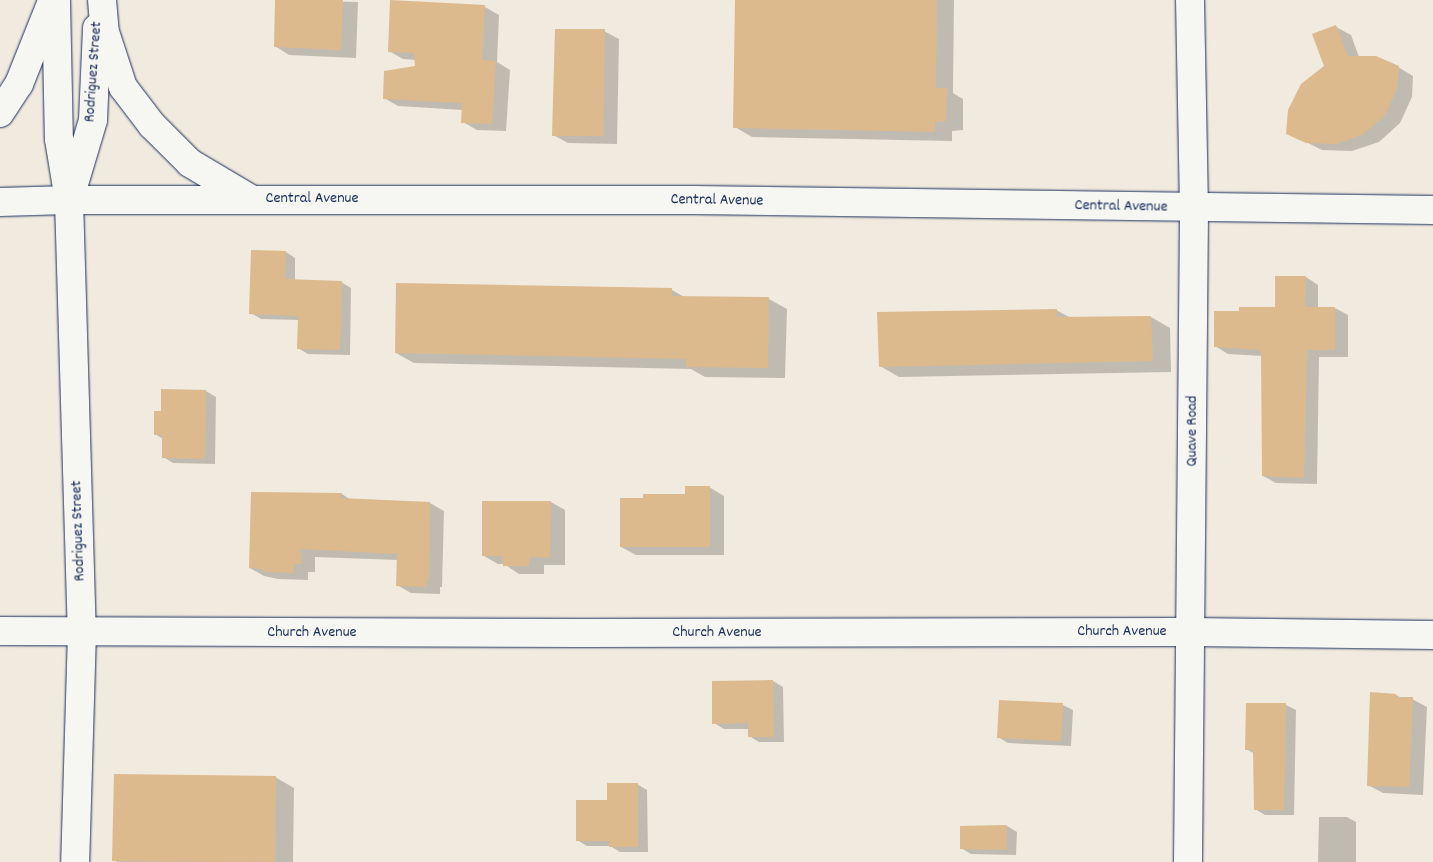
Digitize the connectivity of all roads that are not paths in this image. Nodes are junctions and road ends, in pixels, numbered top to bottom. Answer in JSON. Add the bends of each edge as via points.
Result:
{"nodes":[{"id":1,"x":54,"y":0,"type":"edge"},
{"id":2,"x":100,"y":0,"type":"edge"},
{"id":3,"x":1190,"y":0,"type":"edge"},
{"id":4,"x":0,"y":113,"type":"edge"},
{"id":5,"x":249,"y":198,"type":"junction"},
{"id":6,"x":69,"y":200,"type":"junction"},
{"id":7,"x":0,"y":202,"type":"edge"},
{"id":8,"x":1194,"y":208,"type":"junction"},
{"id":9,"x":1433,"y":210,"type":"edge"},
{"id":10,"x":0,"y":631,"type":"edge"},
{"id":11,"x":82,"y":632,"type":"junction"},
{"id":12,"x":1191,"y":632,"type":"junction"},
{"id":13,"x":1433,"y":635,"type":"edge"},
{"id":14,"x":75,"y":862,"type":"edge"},
{"id":15,"x":1188,"y":862,"type":"edge"}],
"edges":[{"from":1,"to":4,"type":"main road","via":[[19,84]]},
{"from":1,"to":6,"type":"main road","name":"Rodriguez Street","via":[[59,140]]},
{"from":2,"to":5,"type":"main road","via":[[105,32],[123,87],[152,125],[190,163]]},
{"from":2,"to":6,"type":"main road","name":"Rodriguez Street","via":[[94,120]]},
{"from":3,"to":8,"type":"main road","name":"Quave Road"},
{"from":5,"to":6,"type":"main road","name":"Central Avenue"},
{"from":5,"to":8,"type":"main road","name":"Central Avenue","via":[[684,200]]},
{"from":6,"to":7,"type":"main road","name":"Central Avenue"},
{"from":6,"to":11,"type":"main road","name":"Rodriguez Street"},
{"from":8,"to":9,"type":"main road","name":"Central Avenue"},
{"from":8,"to":12,"type":"main road","name":"Quave Road"},
{"from":10,"to":11,"type":"main road","name":"Church Avenue"},
{"from":11,"to":12,"type":"main road","name":"Church Avenue"},
{"from":11,"to":14,"type":"main road","name":"Rodriguez Street"},
{"from":12,"to":13,"type":"main road","name":"Church Avenue"},
{"from":12,"to":15,"type":"main road","name":"Quave Road"}]}
